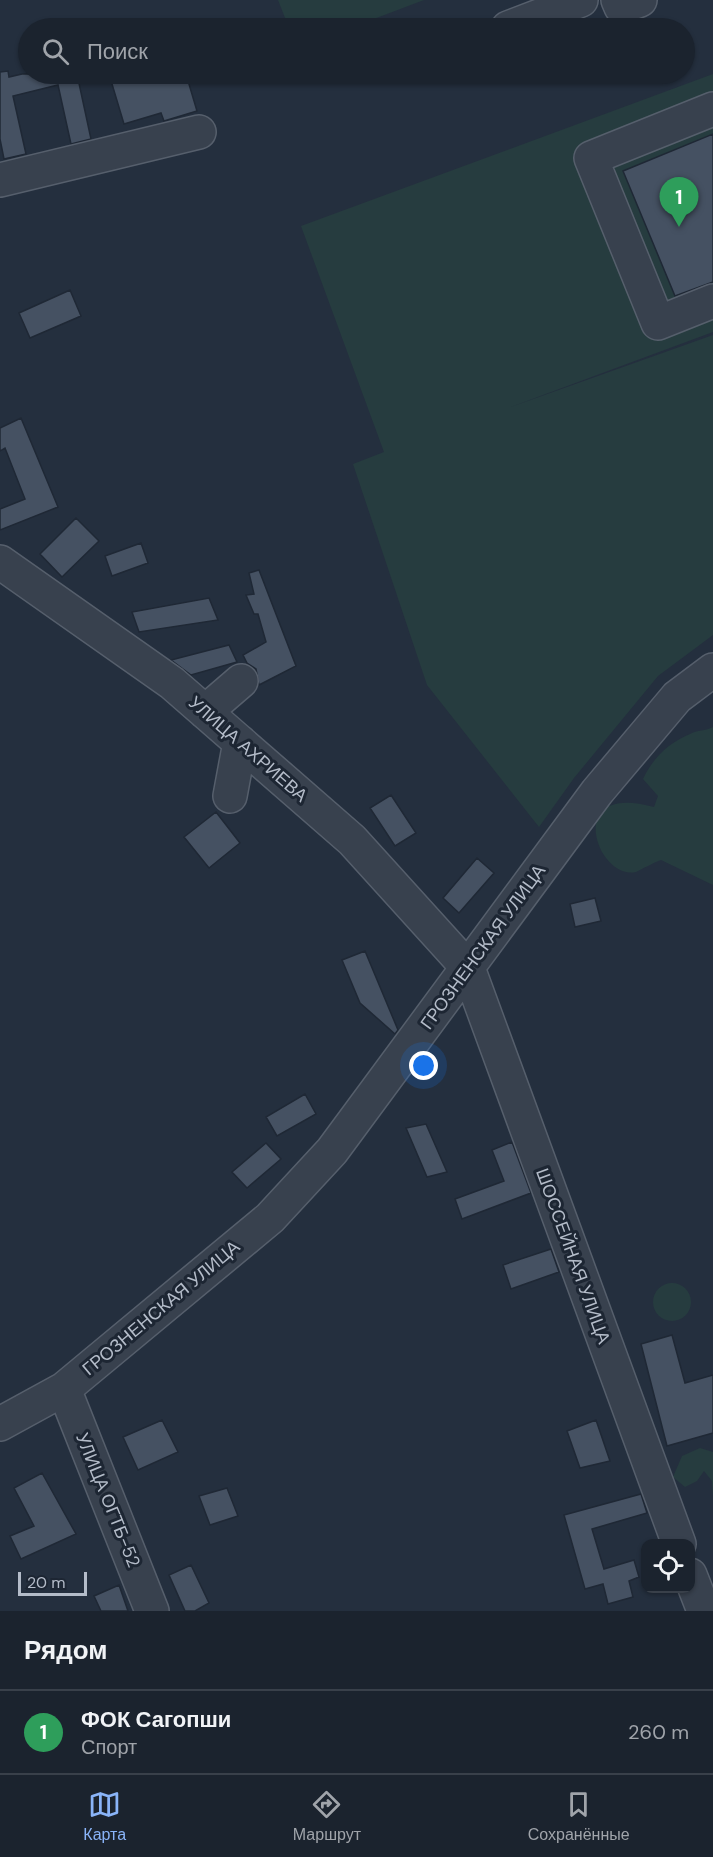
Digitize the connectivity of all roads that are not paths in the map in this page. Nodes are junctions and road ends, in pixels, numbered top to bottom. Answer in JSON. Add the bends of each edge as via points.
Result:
{"nodes":[{"id":1,"x":581,"y":0,"type":"edge"},
{"id":2,"x":618,"y":0,"type":"edge"},
{"id":3,"x":640,"y":0,"type":"edge"},
{"id":4,"x":534,"y":18,"type":"edge"},
{"id":5,"x":713,"y":109,"type":"edge"},
{"id":6,"x":199,"y":132,"type":"dead end"},
{"id":7,"x":0,"y":180,"type":"edge"},
{"id":8,"x":713,"y":301,"type":"edge"},
{"id":9,"x":5,"y":570,"type":"edge"},
{"id":10,"x":713,"y":670,"type":"edge"},
{"id":11,"x":241,"y":681,"type":"dead end"},
{"id":12,"x":205,"y":712,"type":"junction"},
{"id":13,"x":240,"y":742,"type":"junction"},
{"id":14,"x":230,"y":796,"type":"dead end"},
{"id":15,"x":468,"y":968,"type":"junction"},
{"id":16,"x":64,"y":1389,"type":"junction"},
{"id":17,"x":0,"y":1424,"type":"edge"},
{"id":18,"x":677,"y":1539,"type":"edge"},
{"id":19,"x":695,"y":1588,"type":"edge"},
{"id":20,"x":152,"y":1611,"type":"edge"},
{"id":21,"x":704,"y":1611,"type":"edge"}],
"edges":[{"from":1,"to":4,"type":"street"},
{"from":2,"to":3,"type":"street","via":[[621,8]]},
{"from":5,"to":8,"type":"street","via":[[591,158],[658,323]]},
{"from":6,"to":7,"type":"street"},
{"from":9,"to":12,"type":"street","name":"УЛИЦА АХРИЕВА","via":[[172,683]]},
{"from":10,"to":15,"type":"street","name":"ГРОЗНЕНСКАЯ УЛИЦА","via":[[677,697],[597,792]]},
{"from":11,"to":12,"type":"street"},
{"from":12,"to":13,"type":"street","name":"УЛИЦА АХРИЕВА"},
{"from":13,"to":14,"type":"street"},
{"from":13,"to":15,"type":"street","name":"УЛИЦА АХРИЕВА","via":[[351,840]]},
{"from":15,"to":16,"type":"street","name":"ГРОЗНЕНСКАЯ УЛИЦА","via":[[332,1151],[270,1218]]},
{"from":15,"to":18,"type":"street","name":"ШОССЕЙНАЯ УЛИЦА"},
{"from":16,"to":17,"type":"street","name":"ГРОЗНЕНСКАЯ УЛИЦА"},
{"from":16,"to":20,"type":"street","name":"УЛИЦА ОГТБ-52"},
{"from":19,"to":21,"type":"street"}]}
